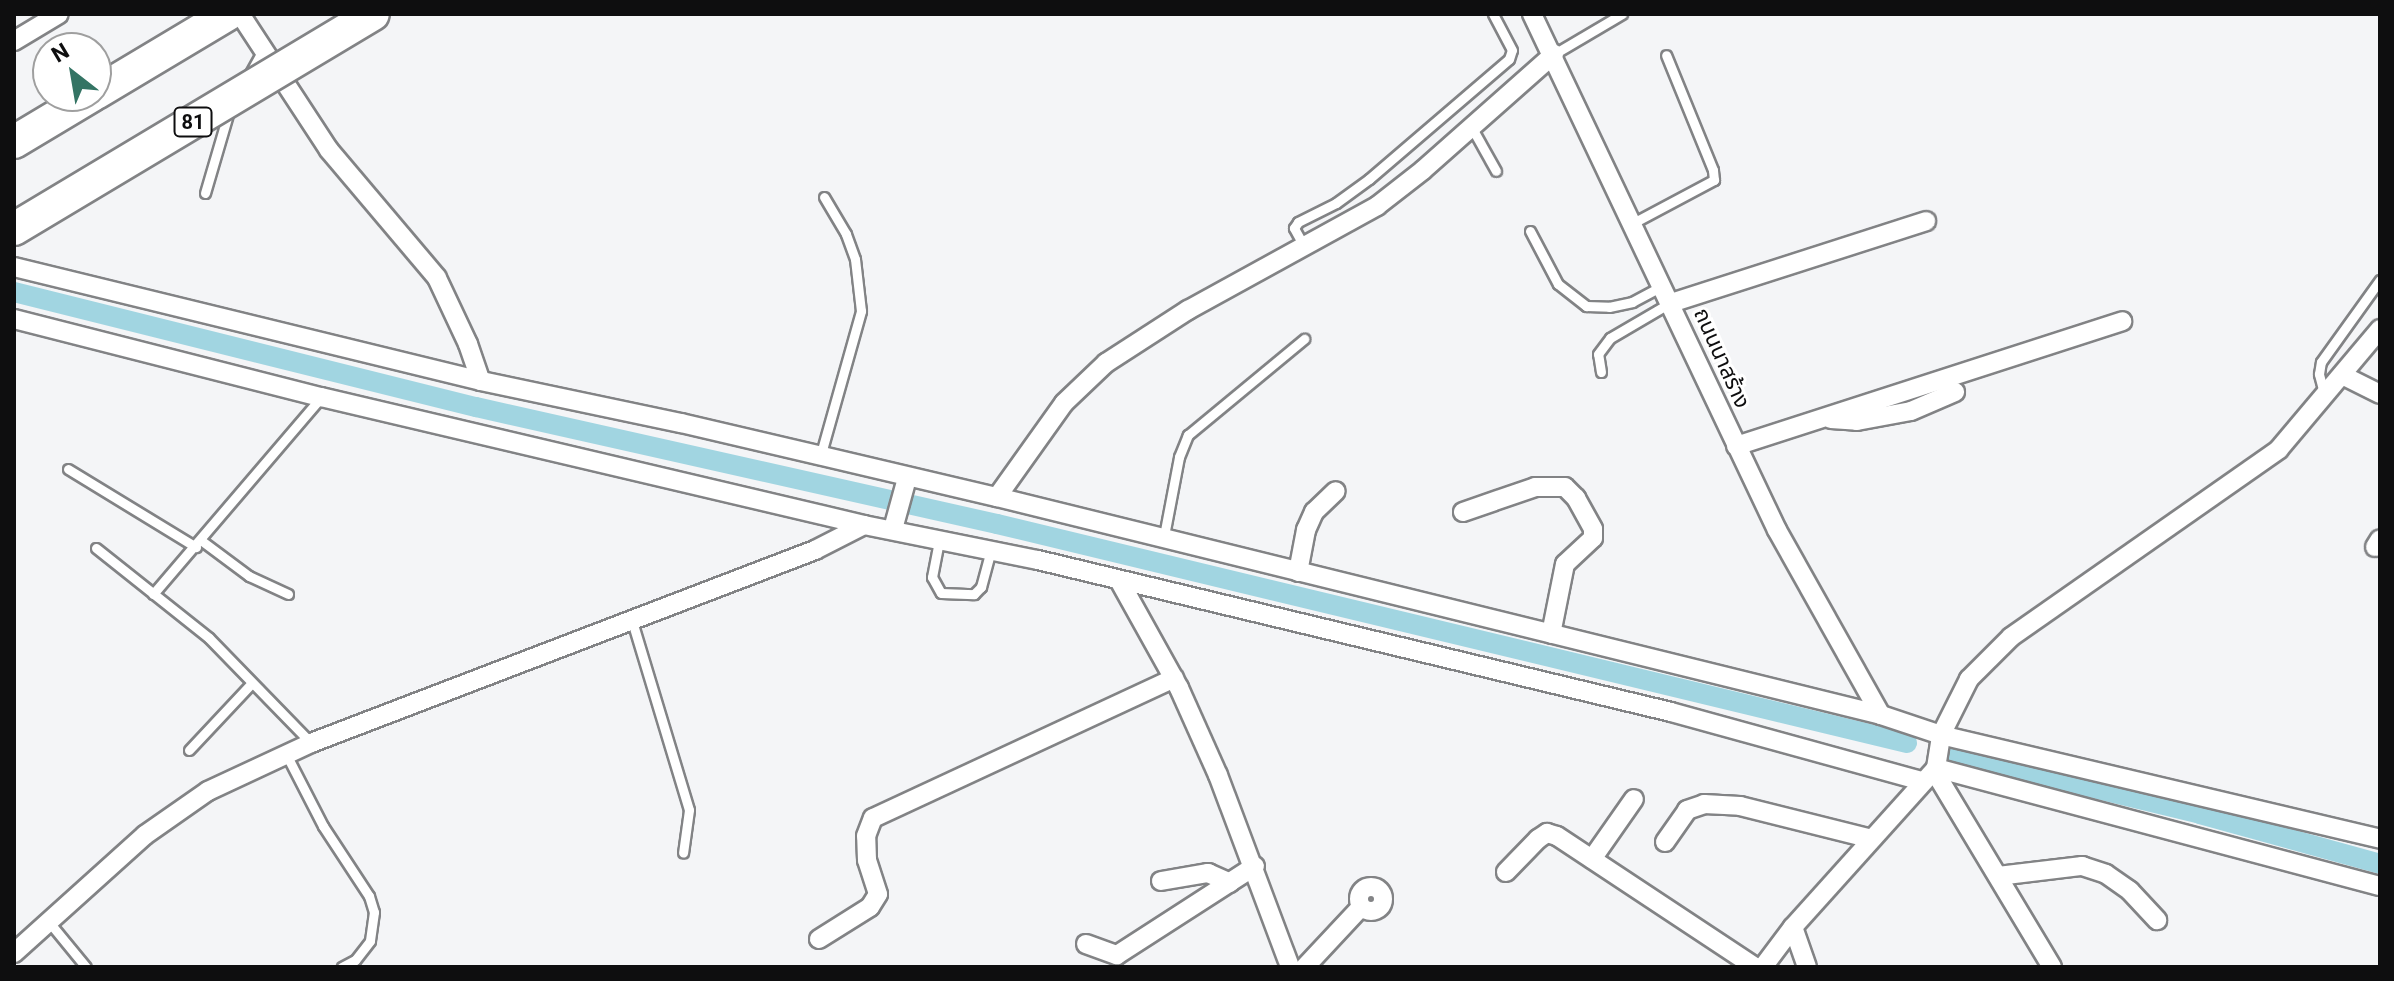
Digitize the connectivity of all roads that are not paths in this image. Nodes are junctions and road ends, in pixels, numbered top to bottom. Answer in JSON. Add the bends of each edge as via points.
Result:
{"nodes":[{"id":1,"x":59,"y":14,"type":"edge"},
{"id":2,"x":228,"y":14,"type":"edge"},
{"id":3,"x":240,"y":14,"type":"edge"},
{"id":4,"x":373,"y":14,"type":"edge"},
{"id":5,"x":1493,"y":14,"type":"edge"},
{"id":6,"x":1532,"y":14,"type":"edge"},
{"id":7,"x":1622,"y":14,"type":"edge"},
{"id":8,"x":14,"y":41,"type":"edge"},
{"id":9,"x":264,"y":48,"type":"junction"},
{"id":10,"x":1554,"y":54,"type":"junction"},
{"id":11,"x":1666,"y":55,"type":"dead end"},
{"id":12,"x":112,"y":84,"type":"edge"},
{"id":13,"x":65,"y":112,"type":"edge"},
{"id":14,"x":1472,"y":128,"type":"junction"},
{"id":15,"x":14,"y":142,"type":"edge"},
{"id":16,"x":1496,"y":171,"type":"dead end"},
{"id":17,"x":205,"y":193,"type":"dead end"},
{"id":18,"x":824,"y":197,"type":"dead end"},
{"id":19,"x":1926,"y":221,"type":"dead end"},
{"id":20,"x":1633,"y":223,"type":"junction"},
{"id":21,"x":14,"y":229,"type":"edge"},
{"id":22,"x":1530,"y":231,"type":"dead end"},
{"id":23,"x":1305,"y":248,"type":"junction"},
{"id":24,"x":14,"y":267,"type":"edge"},
{"id":25,"x":2380,"y":280,"type":"edge"},
{"id":26,"x":1667,"y":294,"type":"junction"},
{"id":27,"x":14,"y":319,"type":"edge"},
{"id":28,"x":2122,"y":321,"type":"dead end"},
{"id":29,"x":2380,"y":329,"type":"edge"},
{"id":30,"x":1304,"y":339,"type":"dead end"},
{"id":31,"x":1601,"y":372,"type":"dead end"},
{"id":32,"x":2342,"y":375,"type":"junction"},
{"id":33,"x":481,"y":381,"type":"junction"},
{"id":34,"x":1955,"y":392,"type":"dead end"},
{"id":35,"x":2380,"y":394,"type":"edge"},
{"id":36,"x":2325,"y":396,"type":"junction"},
{"id":37,"x":321,"y":397,"type":"junction"},
{"id":38,"x":1824,"y":418,"type":"junction"},
{"id":39,"x":1736,"y":446,"type":"junction"},
{"id":40,"x":820,"y":457,"type":"junction"},
{"id":41,"x":68,"y":469,"type":"dead end"},
{"id":42,"x":906,"y":484,"type":"junction"},
{"id":43,"x":1336,"y":491,"type":"dead end"},
{"id":44,"x":997,"y":497,"type":"junction"},
{"id":45,"x":1463,"y":512,"type":"dead end"},
{"id":46,"x":895,"y":523,"type":"junction"},
{"id":47,"x":864,"y":525,"type":"junction"},
{"id":48,"x":940,"y":539,"type":"junction"},
{"id":49,"x":1163,"y":541,"type":"junction"},
{"id":50,"x":199,"y":544,"type":"junction"},
{"id":51,"x":96,"y":548,"type":"dead end"},
{"id":52,"x":991,"y":550,"type":"junction"},
{"id":53,"x":1298,"y":572,"type":"junction"},
{"id":54,"x":1119,"y":580,"type":"junction"},
{"id":55,"x":153,"y":594,"type":"junction"},
{"id":56,"x":288,"y":594,"type":"dead end"},
{"id":57,"x":632,"y":621,"type":"junction"},
{"id":58,"x":1551,"y":634,"type":"junction"},
{"id":59,"x":1174,"y":678,"type":"junction"},
{"id":60,"x":252,"y":683,"type":"junction"},
{"id":61,"x":1881,"y":715,"type":"junction"},
{"id":62,"x":1941,"y":735,"type":"junction"},
{"id":63,"x":311,"y":743,"type":"junction"},
{"id":64,"x":189,"y":750,"type":"dead end"},
{"id":65,"x":286,"y":754,"type":"junction"},
{"id":66,"x":1936,"y":768,"type":"junction"},
{"id":67,"x":1921,"y":781,"type":"junction"},
{"id":68,"x":1634,"y":799,"type":"dead end"},
{"id":69,"x":1872,"y":839,"type":"junction"},
{"id":70,"x":2380,"y":839,"type":"edge"},
{"id":71,"x":1665,"y":842,"type":"dead end"},
{"id":72,"x":683,"y":853,"type":"dead end"},
{"id":73,"x":1592,"y":859,"type":"junction"},
{"id":74,"x":1255,"y":866,"type":"junction"},
{"id":75,"x":1506,"y":872,"type":"dead end"},
{"id":76,"x":1998,"y":876,"type":"junction"},
{"id":77,"x":1161,"y":881,"type":"dead end"},
{"id":78,"x":1230,"y":883,"type":"junction"},
{"id":79,"x":2380,"y":886,"type":"edge"},
{"id":80,"x":1361,"y":907,"type":"dead end"},
{"id":81,"x":2157,"y":920,"type":"dead end"},
{"id":82,"x":49,"y":922,"type":"junction"},
{"id":83,"x":1793,"y":927,"type":"junction"},
{"id":84,"x":819,"y":939,"type":"dead end"},
{"id":85,"x":1086,"y":944,"type":"dead end"},
{"id":86,"x":14,"y":953,"type":"edge"},
{"id":87,"x":86,"y":967,"type":"edge"},
{"id":88,"x":342,"y":967,"type":"edge"},
{"id":89,"x":1290,"y":967,"type":"edge"},
{"id":90,"x":1305,"y":967,"type":"edge"},
{"id":91,"x":1755,"y":967,"type":"edge"},
{"id":92,"x":1763,"y":967,"type":"edge"},
{"id":93,"x":1807,"y":967,"type":"edge"},
{"id":94,"x":2052,"y":967,"type":"edge"}],
"edges":[{"from":1,"to":8,"type":"street"},
{"from":2,"to":12,"type":"highway"},
{"from":3,"to":9,"type":"street"},
{"from":4,"to":21,"type":"highway","number":"81","bridge":true},
{"from":5,"to":23,"type":"lane","via":[[1512,50],[1509,59],[1369,179],[1298,222],[1294,228]]},
{"from":6,"to":10,"type":"street","name":"ถนนนาสร้าง"},
{"from":7,"to":10,"type":"lane"},
{"from":9,"to":17,"type":"lane","via":[[225,119]]},
{"from":9,"to":33,"type":"street","via":[[329,150],[437,278]]},
{"from":10,"to":14,"type":"street"},
{"from":10,"to":20,"type":"street","name":"ถนนนาสร้าง"},
{"from":11,"to":20,"type":"lane","via":[[1714,180]]},
{"from":13,"to":15,"type":"highway"},
{"from":14,"to":16,"type":"lane"},
{"from":14,"to":23,"type":"street","via":[[1377,206]]},
{"from":18,"to":40,"type":"lane","via":[[855,259],[861,311]]},
{"from":19,"to":26,"type":"street"},
{"from":20,"to":26,"type":"street","name":"ถนนนาสร้าง"},
{"from":22,"to":26,"type":"lane","via":[[1558,284],[1586,306],[1609,307]]},
{"from":23,"to":44,"type":"street","via":[[1188,310],[1106,363],[1064,403]]},
{"from":24,"to":33,"type":"street"},
{"from":25,"to":36,"type":"lane","via":[[2321,362]]},
{"from":26,"to":31,"type":"lane","via":[[1610,338],[1598,354]]},
{"from":26,"to":39,"type":"street","name":"ถนนนาสร้าง"},
{"from":27,"to":37,"type":"street"},
{"from":28,"to":38,"type":"street"},
{"from":29,"to":32,"type":"street"},
{"from":30,"to":49,"type":"lane","via":[[1188,435]]},
{"from":32,"to":35,"type":"street"},
{"from":32,"to":36,"type":"street"},
{"from":33,"to":40,"type":"street"},
{"from":34,"to":38,"type":"street","via":[[1911,411],[1857,421]]},
{"from":36,"to":62,"type":"street","via":[[2279,449],[1987,657],[1969,679]]},
{"from":37,"to":47,"type":"street"},
{"from":37,"to":50,"type":"lane"},
{"from":38,"to":39,"type":"street"},
{"from":39,"to":61,"type":"street","name":"ถนนนาสร้าง"},
{"from":40,"to":42,"type":"street"},
{"from":41,"to":50,"type":"lane"},
{"from":42,"to":44,"type":"street"},
{"from":42,"to":46,"type":"street"},
{"from":43,"to":53,"type":"street","via":[[1314,512]]},
{"from":44,"to":49,"type":"street"},
{"from":45,"to":58,"type":"street","via":[[1535,487],[1565,487],[1576,498],[1593,538],[1565,564]]},
{"from":46,"to":47,"type":"street"},
{"from":46,"to":48,"type":"street"},
{"from":47,"to":57,"type":"street","via":[[815,550]]},
{"from":48,"to":52,"type":"street"},
{"from":48,"to":52,"type":"lane","via":[[932,577],[941,593],[974,594],[981,587]]},
{"from":49,"to":53,"type":"street"},
{"from":50,"to":55,"type":"lane"},
{"from":50,"to":56,"type":"lane"},
{"from":51,"to":55,"type":"lane"},
{"from":52,"to":54,"type":"street"},
{"from":53,"to":58,"type":"street"},
{"from":54,"to":59,"type":"street"},
{"from":54,"to":67,"type":"street","via":[[1671,712]]},
{"from":55,"to":60,"type":"lane","via":[[209,638]]},
{"from":57,"to":63,"type":"street"},
{"from":57,"to":72,"type":"lane","via":[[687,801],[689,828]]},
{"from":58,"to":61,"type":"street"},
{"from":59,"to":74,"type":"street"},
{"from":59,"to":84,"type":"street","via":[[873,818],[866,836],[867,860],[878,894],[870,907]]},
{"from":60,"to":63,"type":"lane"},
{"from":60,"to":64,"type":"lane"},
{"from":61,"to":62,"type":"street"},
{"from":62,"to":66,"type":"street"},
{"from":62,"to":70,"type":"street"},
{"from":63,"to":65,"type":"street"},
{"from":65,"to":82,"type":"street","via":[[176,812]]},
{"from":65,"to":88,"type":"lane","via":[[372,904],[370,941]]},
{"from":66,"to":67,"type":"street"},
{"from":66,"to":76,"type":"street","via":[[1941,785]]},
{"from":66,"to":79,"type":"street"},
{"from":67,"to":69,"type":"street"},
{"from":68,"to":73,"type":"street"},
{"from":69,"to":71,"type":"street","via":[[1740,806],[1704,804],[1687,810]]},
{"from":69,"to":83,"type":"street"},
{"from":73,"to":75,"type":"street","via":[[1547,833]]},
{"from":73,"to":91,"type":"street"},
{"from":74,"to":78,"type":"street"},
{"from":74,"to":89,"type":"street"},
{"from":76,"to":81,"type":"street","via":[[2082,866],[2130,891]]},
{"from":76,"to":94,"type":"street"},
{"from":77,"to":78,"type":"street","via":[[1208,873]]},
{"from":78,"to":85,"type":"street","via":[[1117,955]]},
{"from":80,"to":90,"type":"street"},
{"from":82,"to":86,"type":"street"},
{"from":82,"to":87,"type":"lane"},
{"from":83,"to":92,"type":"street"},
{"from":83,"to":93,"type":"street"}]}
